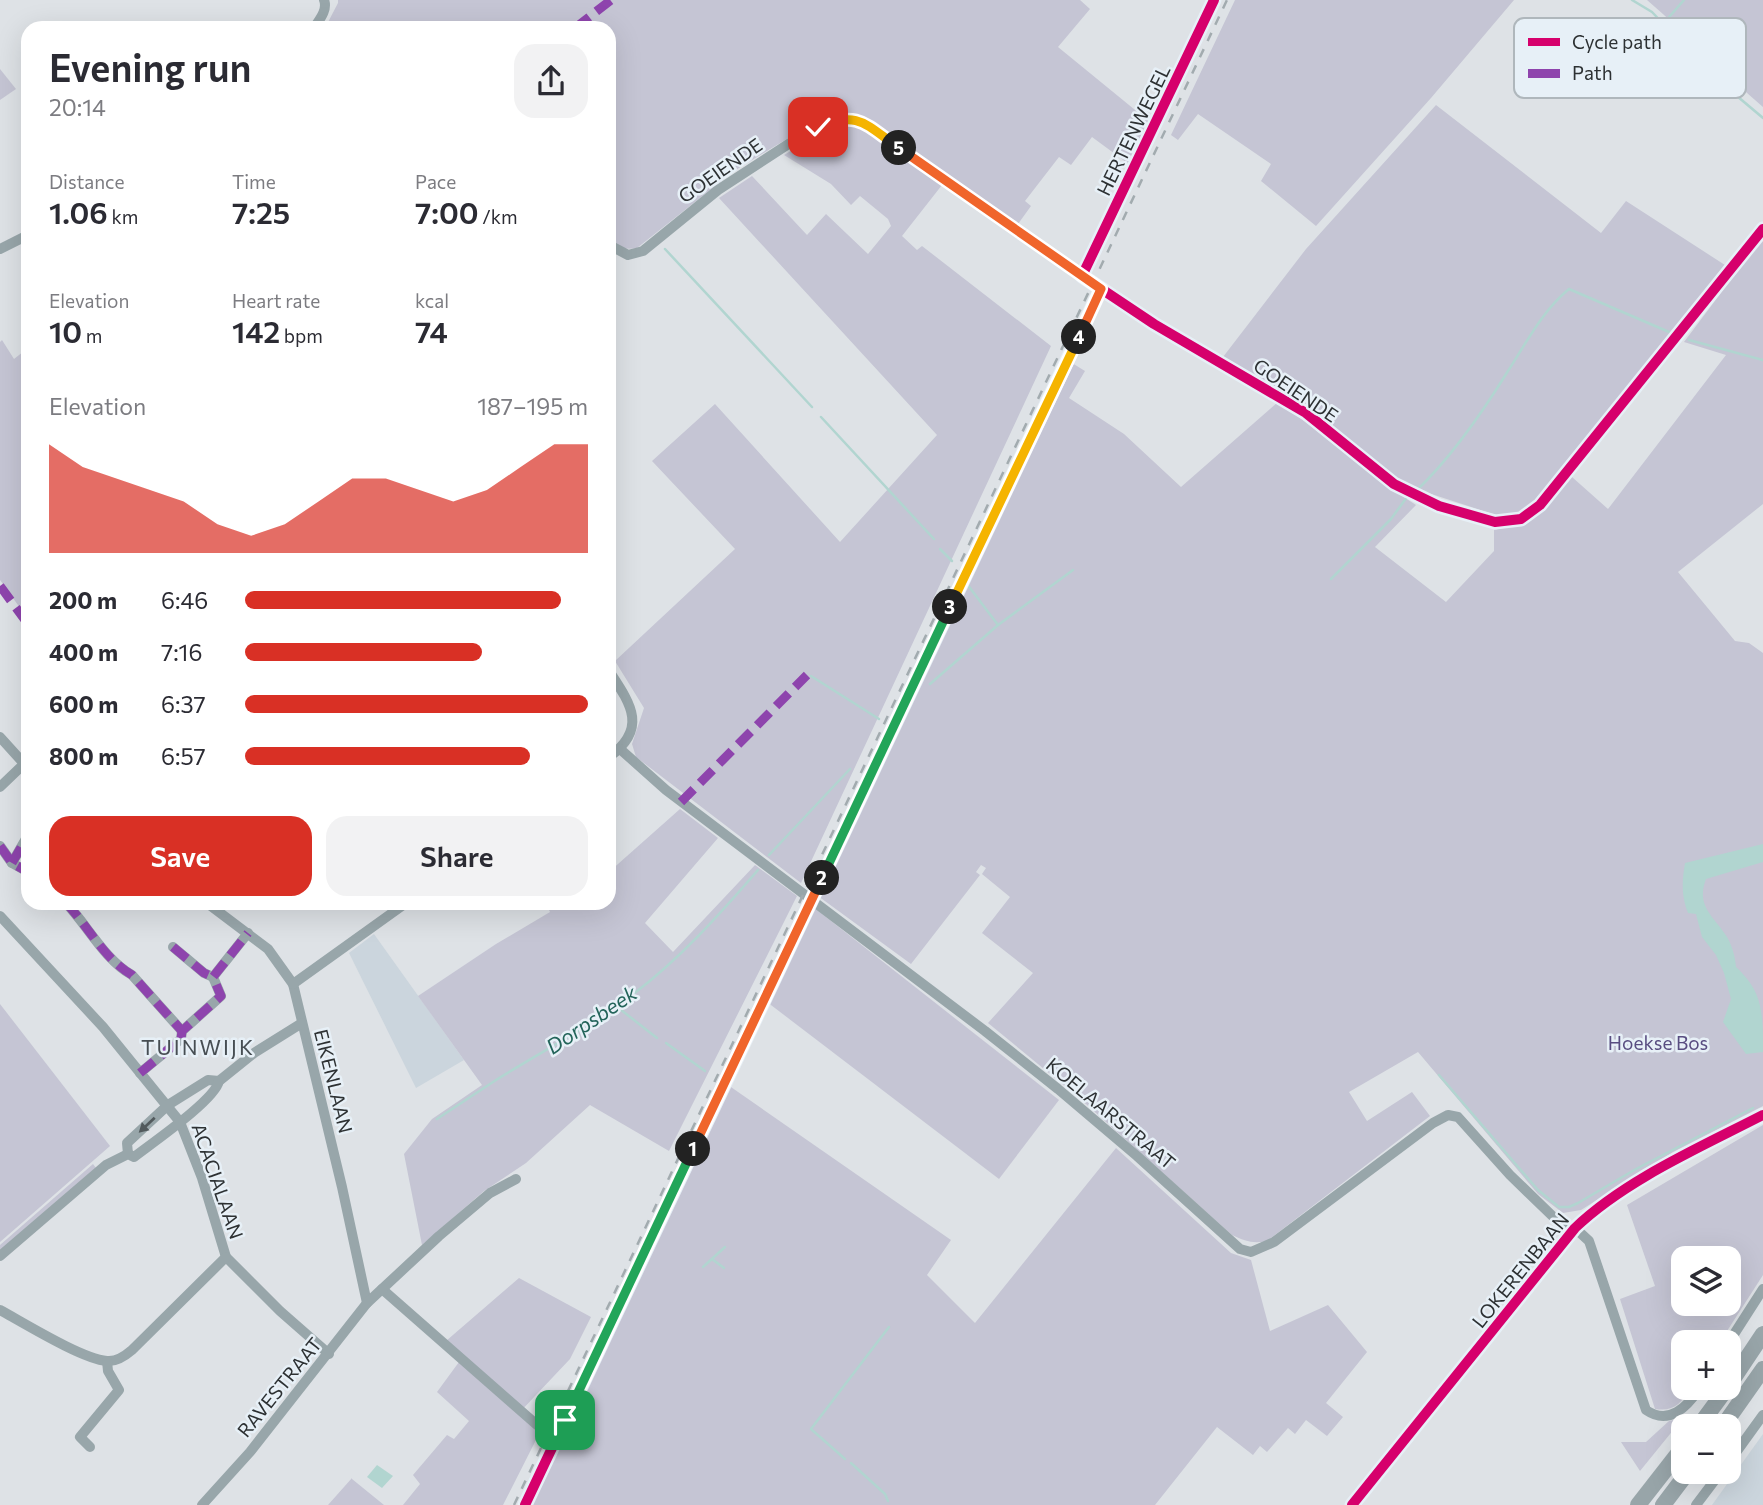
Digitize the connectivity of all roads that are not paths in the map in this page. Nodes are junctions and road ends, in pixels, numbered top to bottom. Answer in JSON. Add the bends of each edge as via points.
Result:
{"nodes":[{"id":1,"x":324,"y":0,"type":"edge"},
{"id":2,"x":319,"y":21,"type":"edge"},
{"id":3,"x":21,"y":238,"type":"edge"},
{"id":4,"x":616,"y":248,"type":"edge"},
{"id":5,"x":0,"y":249,"type":"edge"},
{"id":6,"x":1495,"y":522,"type":"dead end"},
{"id":7,"x":616,"y":682,"type":"edge"},
{"id":8,"x":0,"y":737,"type":"edge"},
{"id":9,"x":620,"y":749,"type":"junction"},
{"id":10,"x":616,"y":752,"type":"edge"},
{"id":11,"x":21,"y":760,"type":"edge"},
{"id":12,"x":21,"y":770,"type":"edge"},
{"id":13,"x":0,"y":787,"type":"edge"},
{"id":14,"x":0,"y":846,"type":"edge"},
{"id":15,"x":21,"y":847,"type":"edge"},
{"id":16,"x":12,"y":863,"type":"junction"},
{"id":17,"x":21,"y":868,"type":"edge"},
{"id":18,"x":72,"y":910,"type":"edge"},
{"id":19,"x":217,"y":910,"type":"edge"},
{"id":20,"x":396,"y":910,"type":"edge"},
{"id":21,"x":0,"y":916,"type":"edge"},
{"id":22,"x":248,"y":933,"type":"junction"},
{"id":23,"x":173,"y":947,"type":"dead end"},
{"id":24,"x":214,"y":977,"type":"junction"},
{"id":25,"x":293,"y":984,"type":"junction"},
{"id":26,"x":302,"y":1023,"type":"junction"},
{"id":27,"x":182,"y":1031,"type":"junction"},
{"id":28,"x":140,"y":1073,"type":"junction"},
{"id":29,"x":219,"y":1081,"type":"junction"},
{"id":30,"x":168,"y":1105,"type":"junction"},
{"id":31,"x":1763,"y":1115,"type":"edge"},
{"id":32,"x":180,"y":1122,"type":"junction"},
{"id":33,"x":128,"y":1154,"type":"junction"},
{"id":34,"x":516,"y":1179,"type":"dead end"},
{"id":35,"x":1573,"y":1231,"type":"junction"},
{"id":36,"x":0,"y":1256,"type":"edge"},
{"id":37,"x":226,"y":1257,"type":"junction"},
{"id":38,"x":382,"y":1289,"type":"junction"},
{"id":39,"x":1763,"y":1289,"type":"edge"},
{"id":40,"x":367,"y":1303,"type":"junction"},
{"id":41,"x":0,"y":1310,"type":"edge"},
{"id":42,"x":1737,"y":1330,"type":"edge"},
{"id":43,"x":1763,"y":1334,"type":"edge"},
{"id":44,"x":328,"y":1354,"type":"junction"},
{"id":45,"x":107,"y":1361,"type":"junction"},
{"id":46,"x":1741,"y":1367,"type":"edge"},
{"id":47,"x":1763,"y":1369,"type":"edge"},
{"id":48,"x":1691,"y":1400,"type":"edge"},
{"id":49,"x":1731,"y":1414,"type":"edge"},
{"id":50,"x":1763,"y":1415,"type":"edge"},
{"id":51,"x":537,"y":1425,"type":"dead end"},
{"id":52,"x":1741,"y":1445,"type":"edge"},
{"id":53,"x":90,"y":1447,"type":"dead end"},
{"id":54,"x":1671,"y":1463,"type":"edge"},
{"id":55,"x":1679,"y":1484,"type":"edge"},
{"id":56,"x":1712,"y":1484,"type":"edge"},
{"id":57,"x":202,"y":1505,"type":"edge"},
{"id":58,"x":1352,"y":1505,"type":"edge"},
{"id":59,"x":1638,"y":1505,"type":"edge"},
{"id":60,"x":1662,"y":1505,"type":"edge"},
{"id":61,"x":1696,"y":1505,"type":"edge"}],
"edges":[{"from":1,"to":2,"type":"street"},
{"from":3,"to":5,"type":"street"},
{"from":4,"to":6,"type":"street","name":"GOEIENDE","via":[[628,255],[643,251],[718,190],[790,143],[837,119],[860,121],[1140,316],[1306,413],[1394,484],[1439,506]]},
{"from":7,"to":9,"type":"street","via":[[634,715]]},
{"from":8,"to":11,"type":"street"},
{"from":9,"to":10,"type":"street"},
{"from":9,"to":35,"type":"street","name":"KOELAARSTRAAT","via":[[666,790],[1037,1073],[1240,1249],[1251,1252],[1274,1242],[1448,1115],[1458,1117],[1510,1175]]},
{"from":12,"to":13,"type":"street"},
{"from":14,"to":16,"type":"street"},
{"from":15,"to":16,"type":"street"},
{"from":16,"to":17,"type":"street"},
{"from":18,"to":27,"type":"street"},
{"from":19,"to":22,"type":"street","name":"EIKENLAAN"},
{"from":20,"to":25,"type":"street"},
{"from":21,"to":28,"type":"street","name":"ACACIALAAN"},
{"from":22,"to":24,"type":"street"},
{"from":22,"to":25,"type":"street","name":"EIKENLAAN","via":[[268,948]]},
{"from":23,"to":24,"type":"street"},
{"from":24,"to":27,"type":"street","via":[[221,996]]},
{"from":25,"to":26,"type":"street","name":"EIKENLAAN"},
{"from":26,"to":29,"type":"street"},
{"from":26,"to":40,"type":"street","name":"EIKENLAAN"},
{"from":27,"to":28,"type":"street","via":[[181,1039]]},
{"from":28,"to":30,"type":"street","name":"ACACIALAAN"},
{"from":29,"to":30,"type":"street","via":[[208,1080]]},
{"from":29,"to":32,"type":"street","via":[[217,1090]]},
{"from":30,"to":32,"type":"street","name":"ACACIALAAN"},
{"from":30,"to":33,"type":"street","one_way":true,"via":[[127,1143]]},
{"from":31,"to":35,"type":"street","name":"LOKERENBAAN","via":[[1617,1194]]},
{"from":32,"to":33,"type":"street","via":[[134,1157]]},
{"from":32,"to":37,"type":"street","name":"ACACIALAAN"},
{"from":33,"to":36,"type":"street","via":[[106,1165]]},
{"from":34,"to":38,"type":"street","name":"RAVESTRAAT","via":[[489,1193]]},
{"from":35,"to":48,"type":"street","via":[[1588,1241],[1646,1410],[1657,1416],[1676,1413]]},
{"from":35,"to":58,"type":"street","name":"LOKERENBAAN"},
{"from":37,"to":44,"type":"street","name":"ACACIALAAN"},
{"from":37,"to":45,"type":"street","via":[[132,1350]]},
{"from":38,"to":40,"type":"street","name":"RAVESTRAAT"},
{"from":38,"to":51,"type":"street"},
{"from":39,"to":42,"type":"street"},
{"from":40,"to":44,"type":"street","name":"RAVESTRAAT"},
{"from":41,"to":45,"type":"street","via":[[84,1355]]},
{"from":43,"to":46,"type":"highway"},
{"from":44,"to":57,"type":"street","name":"RAVESTRAAT"},
{"from":45,"to":53,"type":"street","via":[[119,1390],[80,1437]]},
{"from":47,"to":49,"type":"highway"},
{"from":50,"to":52,"type":"street"},
{"from":54,"to":59,"type":"highway"},
{"from":55,"to":60,"type":"highway"},
{"from":56,"to":61,"type":"street"}]}
